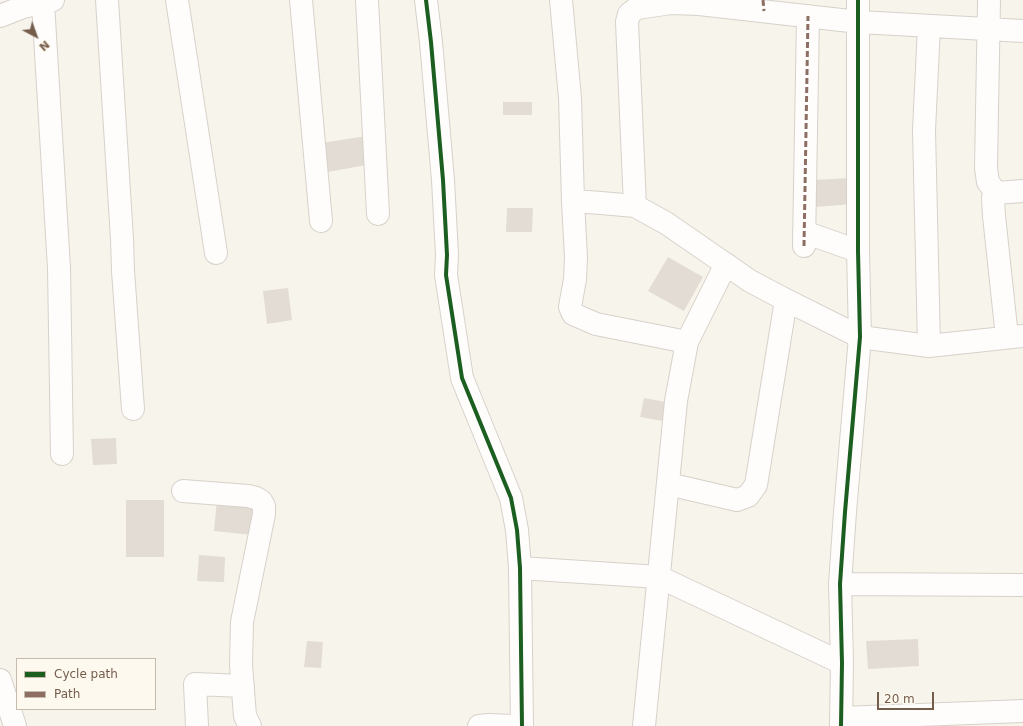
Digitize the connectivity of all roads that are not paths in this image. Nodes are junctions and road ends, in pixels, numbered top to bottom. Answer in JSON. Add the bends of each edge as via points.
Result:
{"nodes":[{"id":1,"x":107,"y":0,"type":"edge"},
{"id":2,"x":177,"y":0,"type":"edge"},
{"id":3,"x":301,"y":0,"type":"edge"},
{"id":4,"x":367,"y":0,"type":"edge"},
{"id":5,"x":426,"y":0,"type":"edge"},
{"id":6,"x":561,"y":0,"type":"edge"},
{"id":7,"x":858,"y":0,"type":"edge"},
{"id":8,"x":988,"y":0,"type":"edge"},
{"id":9,"x":35,"y":3,"type":"edge"},
{"id":10,"x":763,"y":6,"type":"edge"},
{"id":11,"x":0,"y":16,"type":"edge"},
{"id":12,"x":808,"y":16,"type":"junction"},
{"id":13,"x":859,"y":22,"type":"junction"},
{"id":14,"x":929,"y":26,"type":"junction"},
{"id":15,"x":989,"y":29,"type":"junction"},
{"id":16,"x":1023,"y":31,"type":"edge"},
{"id":17,"x":1023,"y":191,"type":"edge"},
{"id":18,"x":996,"y":193,"type":"junction"},
{"id":19,"x":572,"y":201,"type":"junction"},
{"id":20,"x":635,"y":206,"type":"junction"},
{"id":21,"x":378,"y":214,"type":"dead end"},
{"id":22,"x":321,"y":221,"type":"dead end"},
{"id":23,"x":858,"y":251,"type":"junction"},
{"id":24,"x":216,"y":253,"type":"dead end"},
{"id":25,"x":726,"y":264,"type":"junction"},
{"id":26,"x":786,"y":300,"type":"junction"},
{"id":27,"x":1015,"y":336,"type":"edge"},
{"id":28,"x":860,"y":337,"type":"junction"},
{"id":29,"x":687,"y":342,"type":"junction"},
{"id":30,"x":929,"y":346,"type":"junction"},
{"id":31,"x":133,"y":409,"type":"dead end"},
{"id":32,"x":62,"y":454,"type":"dead end"},
{"id":33,"x":668,"y":484,"type":"junction"},
{"id":34,"x":183,"y":491,"type":"dead end"},
{"id":35,"x":520,"y":568,"type":"junction"},
{"id":36,"x":659,"y":577,"type":"junction"},
{"id":37,"x":840,"y":584,"type":"junction"},
{"id":38,"x":1023,"y":585,"type":"edge"},
{"id":39,"x":842,"y":663,"type":"junction"},
{"id":40,"x":0,"y":680,"type":"edge"},
{"id":41,"x":243,"y":686,"type":"junction"},
{"id":42,"x":1023,"y":711,"type":"edge"},
{"id":43,"x":841,"y":722,"type":"edge"},
{"id":44,"x":16,"y":726,"type":"edge"},
{"id":45,"x":197,"y":726,"type":"edge"},
{"id":46,"x":250,"y":726,"type":"edge"},
{"id":47,"x":479,"y":726,"type":"edge"},
{"id":48,"x":515,"y":726,"type":"edge"},
{"id":49,"x":522,"y":726,"type":"edge"},
{"id":50,"x":644,"y":726,"type":"edge"}],
"edges":[{"from":1,"to":31,"type":"street"},
{"from":2,"to":24,"type":"street"},
{"from":3,"to":22,"type":"street"},
{"from":4,"to":21,"type":"street"},
{"from":5,"to":35,"type":"street","via":[[443,180],[446,275],[462,378],[510,498],[517,530]]},
{"from":6,"to":19,"type":"street","via":[[570,98]]},
{"from":7,"to":13,"type":"street"},
{"from":8,"to":15,"type":"street"},
{"from":9,"to":11,"type":"street"},
{"from":9,"to":32,"type":"street","via":[[59,268]]},
{"from":10,"to":12,"type":"street"},
{"from":10,"to":20,"type":"street","via":[[671,3],[636,8],[629,14],[627,22]]},
{"from":12,"to":13,"type":"street"},
{"from":12,"to":23,"type":"street","via":[[804,239]]},
{"from":13,"to":14,"type":"street"},
{"from":13,"to":23,"type":"street"},
{"from":14,"to":15,"type":"street"},
{"from":14,"to":30,"type":"street","via":[[924,130]]},
{"from":15,"to":16,"type":"street"},
{"from":15,"to":18,"type":"street","via":[[986,168],[988,182]]},
{"from":17,"to":18,"type":"street"},
{"from":18,"to":27,"type":"street","via":[[993,198],[994,216]]},
{"from":19,"to":20,"type":"street"},
{"from":19,"to":29,"type":"street","via":[[576,258],[570,307],[573,314],[596,324]]},
{"from":20,"to":25,"type":"street","via":[[666,223]]},
{"from":23,"to":28,"type":"street"},
{"from":25,"to":26,"type":"street"},
{"from":25,"to":29,"type":"street"},
{"from":26,"to":28,"type":"street"},
{"from":26,"to":33,"type":"street","via":[[756,485],[748,496],[737,500]]},
{"from":27,"to":30,"type":"street"},
{"from":28,"to":30,"type":"street"},
{"from":28,"to":37,"type":"street"},
{"from":29,"to":33,"type":"street","via":[[676,401]]},
{"from":33,"to":36,"type":"street"},
{"from":34,"to":41,"type":"street","via":[[248,496],[261,501],[264,506],[242,622]]},
{"from":35,"to":36,"type":"street"},
{"from":35,"to":49,"type":"street"},
{"from":36,"to":39,"type":"street"},
{"from":36,"to":50,"type":"street"},
{"from":37,"to":38,"type":"street"},
{"from":37,"to":39,"type":"street"},
{"from":39,"to":43,"type":"street"},
{"from":40,"to":44,"type":"street"},
{"from":41,"to":45,"type":"street","via":[[195,684]]},
{"from":41,"to":46,"type":"street","via":[[245,716]]},
{"from":42,"to":43,"type":"street"},
{"from":47,"to":48,"type":"street"}]}
